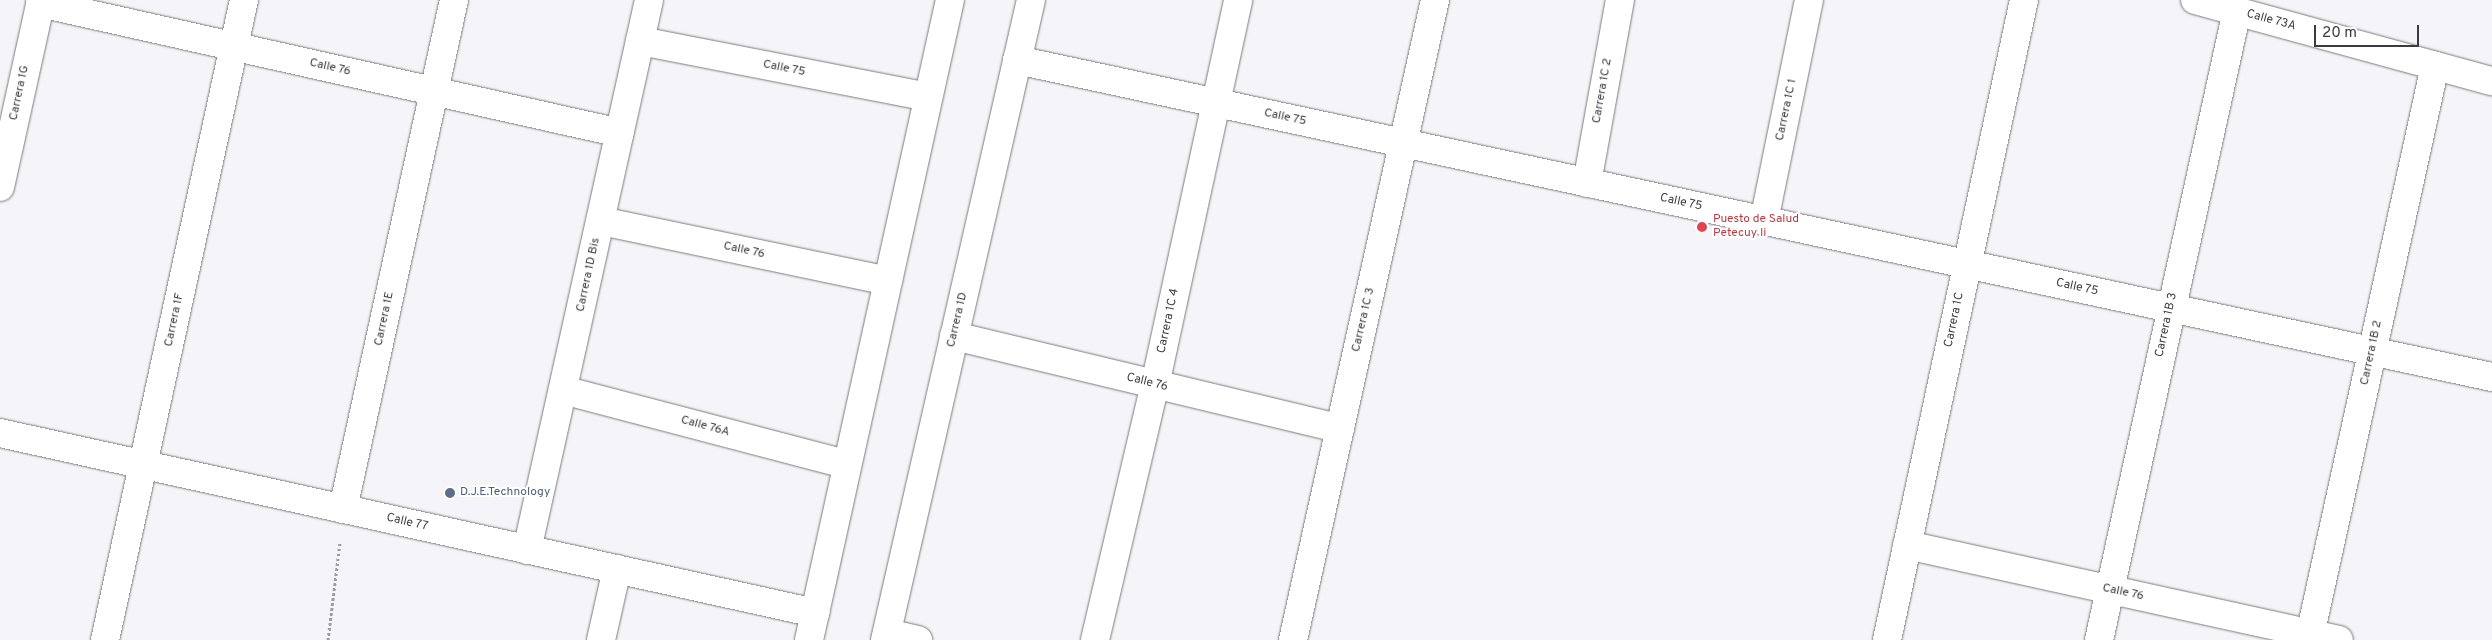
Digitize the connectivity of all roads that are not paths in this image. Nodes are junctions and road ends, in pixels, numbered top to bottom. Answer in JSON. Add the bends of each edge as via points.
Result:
{"nodes":[{"id":1,"x":244,"y":0,"type":"edge"},
{"id":2,"x":454,"y":0,"type":"edge"},
{"id":3,"x":649,"y":0,"type":"edge"},
{"id":4,"x":950,"y":0,"type":"edge"},
{"id":5,"x":1031,"y":0,"type":"edge"},
{"id":6,"x":1238,"y":0,"type":"edge"},
{"id":7,"x":1435,"y":0,"type":"edge"},
{"id":8,"x":1620,"y":0,"type":"edge"},
{"id":9,"x":1809,"y":0,"type":"edge"},
{"id":10,"x":2024,"y":0,"type":"edge"},
{"id":11,"x":2195,"y":0,"type":"edge"},
{"id":12,"x":40,"y":1,"type":"edge"},
{"id":13,"x":2237,"y":11,"type":"junction"},
{"id":14,"x":640,"y":41,"type":"junction"},
{"id":15,"x":234,"y":46,"type":"junction"},
{"id":16,"x":1017,"y":60,"type":"junction"},
{"id":17,"x":2435,"y":66,"type":"junction"},
{"id":18,"x":2492,"y":81,"type":"edge"},
{"id":19,"x":434,"y":92,"type":"junction"},
{"id":20,"x":928,"y":97,"type":"junction"},
{"id":21,"x":1216,"y":103,"type":"junction"},
{"id":22,"x":620,"y":133,"type":"junction"},
{"id":23,"x":1404,"y":143,"type":"junction"},
{"id":24,"x":1587,"y":183,"type":"junction"},
{"id":25,"x":0,"y":187,"type":"edge"},
{"id":26,"x":601,"y":221,"type":"junction"},
{"id":27,"x":1764,"y":221,"type":"junction"},
{"id":28,"x":1968,"y":264,"type":"junction"},
{"id":29,"x":888,"y":281,"type":"junction"},
{"id":30,"x":2171,"y":308,"type":"junction"},
{"id":31,"x":954,"y":336,"type":"junction"},
{"id":32,"x":2372,"y":351,"type":"junction"},
{"id":33,"x":2492,"y":377,"type":"edge"},
{"id":34,"x":1155,"y":384,"type":"junction"},
{"id":35,"x":563,"y":390,"type":"junction"},
{"id":36,"x":1340,"y":429,"type":"junction"},
{"id":37,"x":0,"y":433,"type":"edge"},
{"id":38,"x":846,"y":464,"type":"junction"},
{"id":39,"x":143,"y":465,"type":"junction"},
{"id":40,"x":343,"y":509,"type":"junction"},
{"id":41,"x":1907,"y":545,"type":"junction"},
{"id":42,"x":527,"y":550,"type":"junction"},
{"id":43,"x":617,"y":569,"type":"junction"},
{"id":44,"x":2109,"y":590,"type":"junction"},
{"id":45,"x":815,"y":613,"type":"junction"},
{"id":46,"x":886,"y":637,"type":"edge"},
{"id":47,"x":2310,"y":637,"type":"edge"},
{"id":48,"x":105,"y":640,"type":"edge"},
{"id":49,"x":601,"y":640,"type":"edge"},
{"id":50,"x":809,"y":640,"type":"edge"},
{"id":51,"x":918,"y":640,"type":"edge"},
{"id":52,"x":1095,"y":640,"type":"edge"},
{"id":53,"x":1293,"y":640,"type":"edge"},
{"id":54,"x":1887,"y":640,"type":"edge"},
{"id":55,"x":2099,"y":640,"type":"edge"},
{"id":56,"x":2338,"y":640,"type":"edge"}],
"edges":[{"from":1,"to":15,"type":"street","name":"Carrera 1F"},
{"from":2,"to":19,"type":"street","name":"Carrera 1E"},
{"from":3,"to":14,"type":"street","name":"Carrera 1D Bis"},
{"from":4,"to":20,"type":"street"},
{"from":5,"to":16,"type":"street","name":"Carrera 1D"},
{"from":6,"to":21,"type":"street","name":"Carrera 1C 4"},
{"from":7,"to":23,"type":"street","name":"Carrera 1C 3"},
{"from":8,"to":24,"type":"street","name":"Carrera 1C 2"},
{"from":9,"to":27,"type":"street","name":"Carrera 1C 1"},
{"from":10,"to":28,"type":"street","name":"Carrera 1C"},
{"from":11,"to":13,"type":"street","name":"Calle 73A"},
{"from":12,"to":15,"type":"street","name":"Calle 76"},
{"from":12,"to":25,"type":"street","name":"Carrera 1G"},
{"from":13,"to":17,"type":"street","name":"Calle 73A"},
{"from":13,"to":30,"type":"street","name":"Carrera 1B 3"},
{"from":14,"to":20,"type":"street","name":"Calle 75"},
{"from":14,"to":22,"type":"street","name":"Carrera 1D Bis"},
{"from":15,"to":19,"type":"street","name":"Calle 76"},
{"from":15,"to":39,"type":"street","name":"Carrera 1F"},
{"from":16,"to":21,"type":"street","name":"Calle 75"},
{"from":16,"to":31,"type":"street","name":"Carrera 1D"},
{"from":17,"to":18,"type":"street","name":"Calle 73A"},
{"from":17,"to":32,"type":"street","name":"Carrera 1B 2"},
{"from":19,"to":22,"type":"street","name":"Calle 76"},
{"from":19,"to":40,"type":"street","name":"Carrera 1E"},
{"from":20,"to":29,"type":"street"},
{"from":21,"to":23,"type":"street","name":"Calle 75"},
{"from":21,"to":34,"type":"street","name":"Carrera 1C 4"},
{"from":22,"to":26,"type":"street","name":"Carrera 1D Bis"},
{"from":23,"to":24,"type":"street","name":"Calle 75"},
{"from":23,"to":36,"type":"street","name":"Carrera 1C 3"},
{"from":24,"to":27,"type":"street","name":"Calle 75"},
{"from":26,"to":29,"type":"street","name":"Calle 76"},
{"from":26,"to":35,"type":"street","name":"Carrera 1D Bis"},
{"from":27,"to":28,"type":"street","name":"Calle 75"},
{"from":28,"to":30,"type":"street","name":"Calle 75"},
{"from":28,"to":41,"type":"street","name":"Carrera 1C"},
{"from":29,"to":38,"type":"street"},
{"from":30,"to":32,"type":"street","name":"Calle 75"},
{"from":30,"to":44,"type":"street","name":"Carrera 1B 3"},
{"from":31,"to":34,"type":"street","name":"Calle 76"},
{"from":31,"to":46,"type":"street","name":"Carrera 1D"},
{"from":32,"to":33,"type":"street","name":"Calle 75"},
{"from":32,"to":47,"type":"street","name":"Carrera 1B 2"},
{"from":34,"to":36,"type":"street","name":"Calle 76"},
{"from":34,"to":52,"type":"street","name":"Carrera 1C 4"},
{"from":35,"to":38,"type":"street","name":"Calle 76A"},
{"from":35,"to":42,"type":"street","name":"Carrera 1D Bis"},
{"from":36,"to":53,"type":"street","name":"Carrera 1C 3"},
{"from":37,"to":39,"type":"street","name":"Calle 77"},
{"from":38,"to":45,"type":"street"},
{"from":39,"to":40,"type":"street","name":"Calle 77"},
{"from":39,"to":48,"type":"street","name":"Carrera 1F"},
{"from":40,"to":42,"type":"street","name":"Calle 77"},
{"from":41,"to":44,"type":"street","name":"Calle 76"},
{"from":41,"to":54,"type":"street","name":"Carrera 1C"},
{"from":42,"to":43,"type":"street","name":"Calle 77"},
{"from":43,"to":45,"type":"street","name":"Calle 77"},
{"from":43,"to":49,"type":"street"},
{"from":44,"to":47,"type":"street","name":"Calle 76"},
{"from":44,"to":55,"type":"street","name":"Carrera 1B 3"},
{"from":45,"to":50,"type":"street"},
{"from":46,"to":51,"type":"street"},
{"from":47,"to":56,"type":"street","name":"Calle 76"}]}
